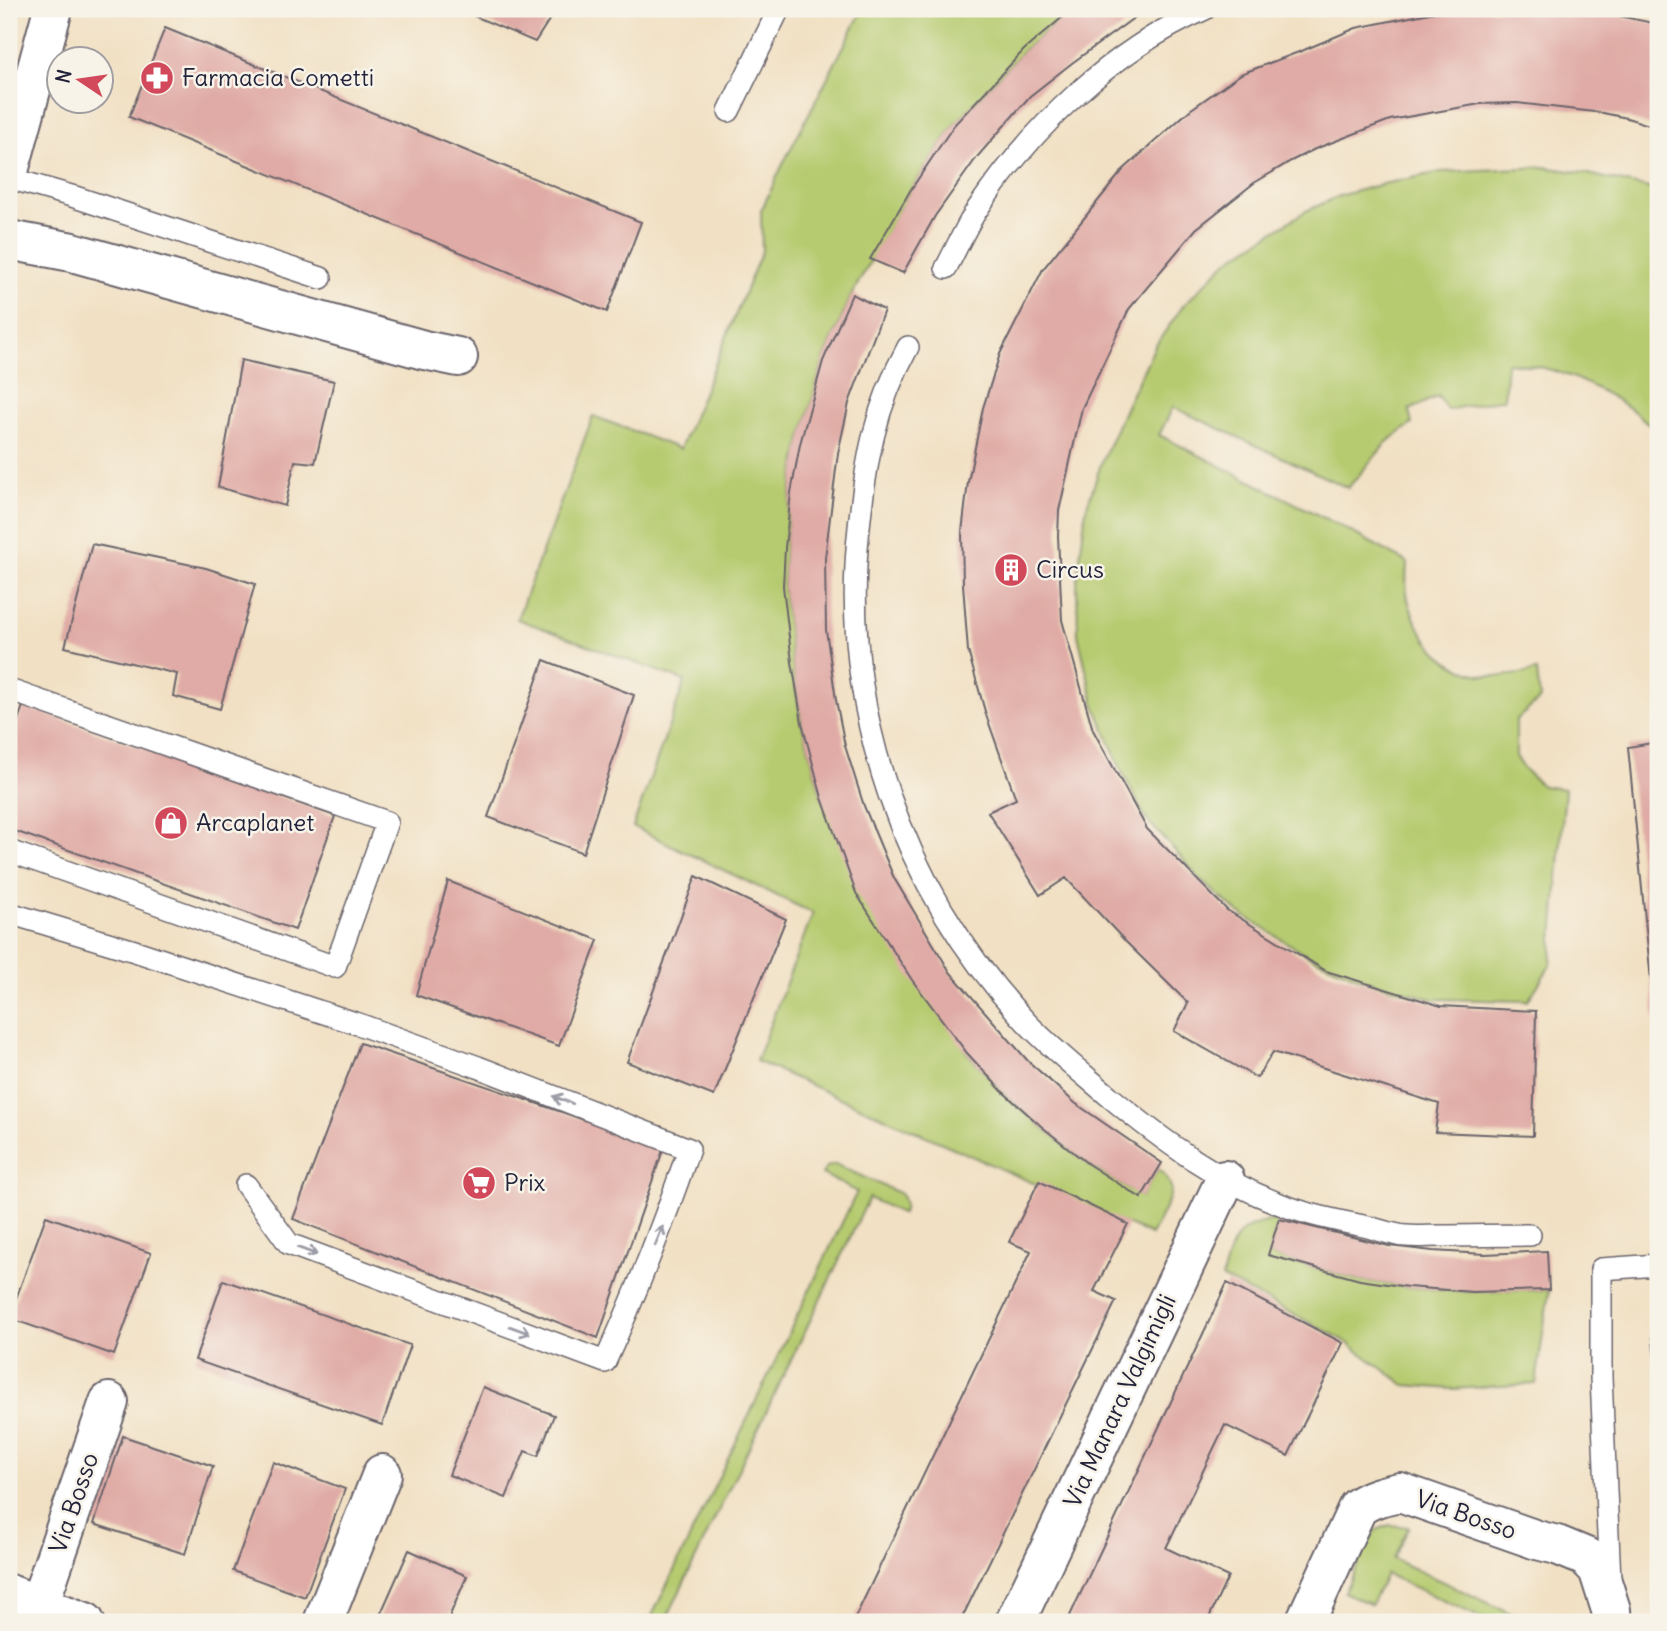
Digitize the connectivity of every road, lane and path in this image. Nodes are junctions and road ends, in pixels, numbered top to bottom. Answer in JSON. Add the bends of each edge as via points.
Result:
{"nodes":[{"id":1,"x":53,"y":9,"type":"edge"},
{"id":2,"x":779,"y":9,"type":"edge"},
{"id":3,"x":1205,"y":9,"type":"edge"},
{"id":4,"x":729,"y":111,"type":"dead end"},
{"id":5,"x":9,"y":171,"type":"edge"},
{"id":6,"x":9,"y":178,"type":"edge"},
{"id":7,"x":9,"y":240,"type":"edge"},
{"id":8,"x":946,"y":268,"type":"dead end"},
{"id":9,"x":321,"y":278,"type":"dead end"},
{"id":10,"x":908,"y":347,"type":"dead end"},
{"id":11,"x":458,"y":357,"type":"dead end"},
{"id":12,"x":9,"y":690,"type":"edge"},
{"id":13,"x":9,"y":851,"type":"edge"},
{"id":14,"x":9,"y":913,"type":"edge"},
{"id":15,"x":1226,"y":1180,"type":"junction"},
{"id":16,"x":246,"y":1185,"type":"dead end"},
{"id":17,"x":1530,"y":1235,"type":"dead end"},
{"id":18,"x":1658,"y":1265,"type":"edge"},
{"id":19,"x":109,"y":1402,"type":"dead end"},
{"id":20,"x":382,"y":1474,"type":"dead end"},
{"id":21,"x":24,"y":1599,"type":"edge"},
{"id":22,"x":1612,"y":1616,"type":"edge"},
{"id":23,"x":85,"y":1622,"type":"edge"},
{"id":24,"x":323,"y":1622,"type":"edge"},
{"id":25,"x":1015,"y":1622,"type":"edge"},
{"id":26,"x":1305,"y":1622,"type":"edge"}],
"edges":[{"from":1,"to":5,"type":"street"},
{"from":2,"to":4,"type":"lane"},
{"from":3,"to":8,"type":"lane","via":[[1128,52],[1080,89],[1034,136],[975,212]]},
{"from":6,"to":9,"type":"lane"},
{"from":7,"to":11,"type":"street","via":[[72,252]]},
{"from":10,"to":15,"type":"lane","via":[[869,447],[857,546],[855,607],[861,680],[884,782],[909,844],[960,940],[1028,1024],[1143,1124]]},
{"from":12,"to":13,"type":"lane","via":[[387,822],[335,967]]},
{"from":16,"to":14,"type":"lane","one_way":true,"via":[[289,1244],[606,1362],[664,1223],[689,1149],[297,1003]]},
{"from":15,"to":17,"type":"lane","via":[[1282,1206],[1405,1236]]},
{"from":15,"to":25,"type":"street","name":"Via Manara Valgimigli"},
{"from":18,"to":22,"type":"lane","via":[[1601,1269]]},
{"from":19,"to":21,"type":"street","name":"Via Bosso"},
{"from":20,"to":24,"type":"street"},
{"from":21,"to":23,"type":"street","name":"Via Bosso"},
{"from":22,"to":26,"type":"street","name":"Via Bosso","via":[[1598,1569],[1586,1557],[1400,1492],[1358,1507]]}]}
